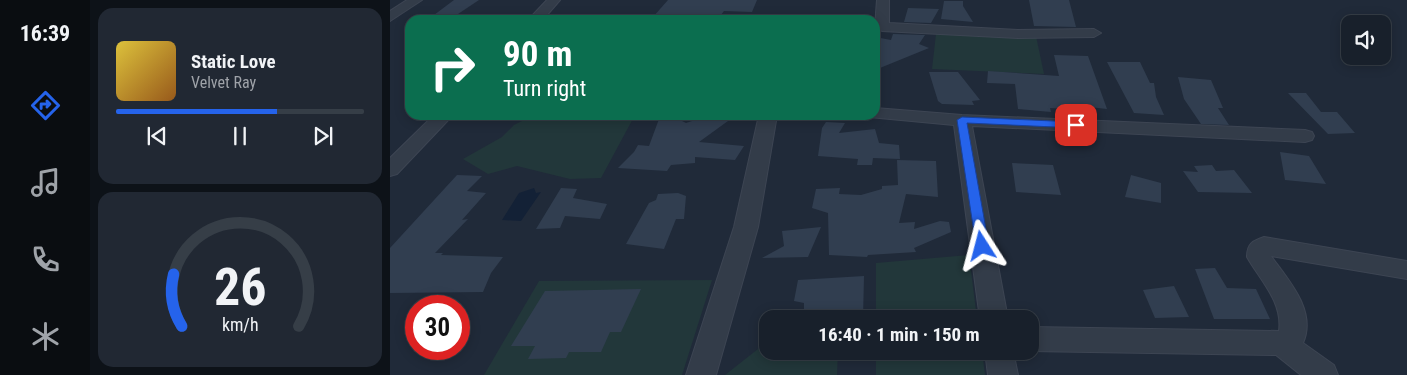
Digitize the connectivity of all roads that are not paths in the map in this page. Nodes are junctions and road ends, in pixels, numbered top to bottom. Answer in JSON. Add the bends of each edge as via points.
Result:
{"nodes":[{"id":1,"x":416,"y":0,"type":"edge"},
{"id":2,"x":554,"y":0,"type":"edge"},
{"id":3,"x":883,"y":0,"type":"edge"},
{"id":4,"x":540,"y":15,"type":"edge"},
{"id":5,"x":880,"y":16,"type":"edge"},
{"id":6,"x":390,"y":17,"type":"edge"},
{"id":7,"x":880,"y":27,"type":"edge"},
{"id":8,"x":1094,"y":33,"type":"dead end"},
{"id":9,"x":880,"y":113,"type":"edge"},
{"id":10,"x":439,"y":120,"type":"edge"},
{"id":11,"x":767,"y":120,"type":"edge"},
{"id":12,"x":962,"y":120,"type":"junction"},
{"id":13,"x":1305,"y":136,"type":"dead end"},
{"id":14,"x":390,"y":170,"type":"edge"},
{"id":15,"x":1407,"y":270,"type":"edge"},
{"id":16,"x":993,"y":310,"type":"edge"},
{"id":17,"x":1039,"y":339,"type":"edge"},
{"id":18,"x":1282,"y":343,"type":"junction"},
{"id":19,"x":1000,"y":360,"type":"edge"},
{"id":20,"x":701,"y":375,"type":"edge"},
{"id":21,"x":1003,"y":375,"type":"edge"},
{"id":22,"x":1323,"y":375,"type":"edge"}],
"edges":[{"from":1,"to":6,"type":"street"},
{"from":2,"to":4,"type":"street"},
{"from":3,"to":5,"type":"street"},
{"from":7,"to":8,"type":"street","via":[[1018,34]]},
{"from":9,"to":12,"type":"street"},
{"from":10,"to":14,"type":"street"},
{"from":11,"to":20,"type":"street","via":[[746,226]]},
{"from":12,"to":13,"type":"street"},
{"from":12,"to":16,"type":"street"},
{"from":15,"to":18,"type":"street","via":[[1264,246],[1259,256],[1294,315],[1295,331],[1290,340]]},
{"from":17,"to":18,"type":"street"},
{"from":18,"to":22,"type":"street"},
{"from":19,"to":21,"type":"street"}]}
